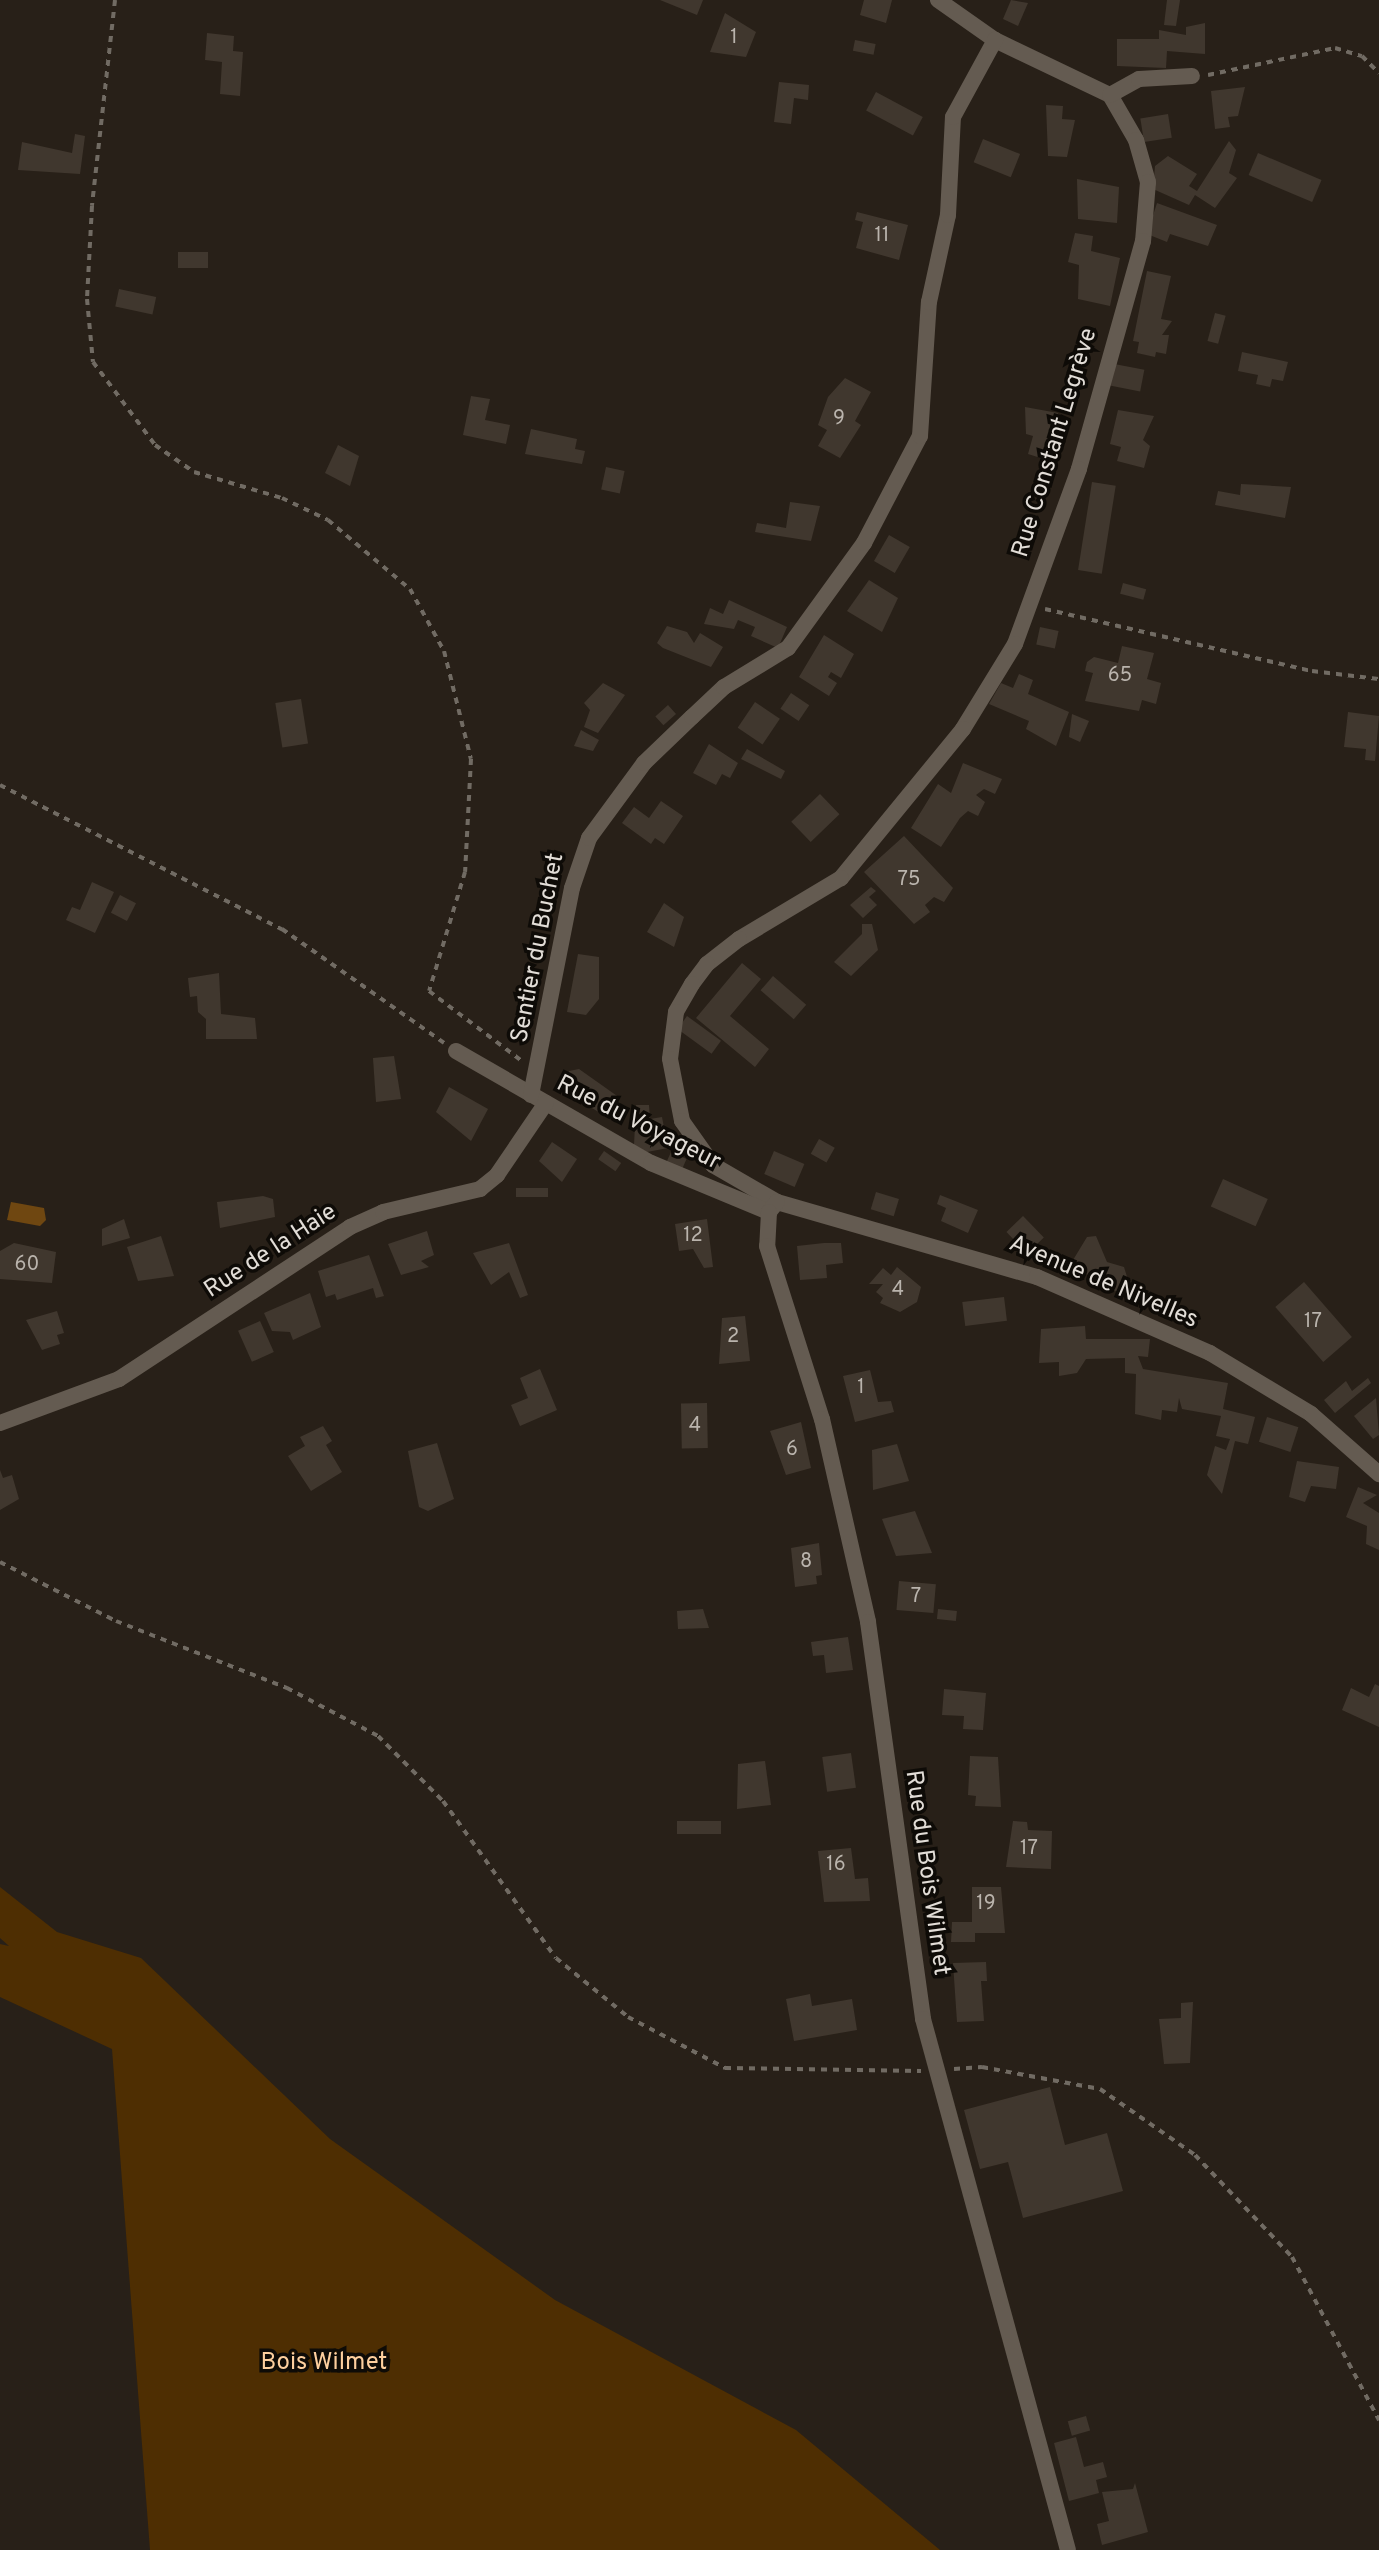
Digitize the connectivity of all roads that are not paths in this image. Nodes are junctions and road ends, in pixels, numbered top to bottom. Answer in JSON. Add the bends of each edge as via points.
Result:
{"nodes":[{"id":1,"x":938,"y":0,"type":"edge"},
{"id":2,"x":995,"y":40,"type":"junction"},
{"id":3,"x":1192,"y":76,"type":"road end"},
{"id":4,"x":1110,"y":95,"type":"junction"},
{"id":5,"x":456,"y":1051,"type":"road end"},
{"id":6,"x":538,"y":1099,"type":"junction"},
{"id":7,"x":773,"y":1207,"type":"junction"},
{"id":8,"x":0,"y":1423,"type":"edge"},
{"id":9,"x":1379,"y":1474,"type":"edge"},
{"id":10,"x":1068,"y":2550,"type":"edge"}],
"edges":[{"from":1,"to":2,"type":"street"},
{"from":2,"to":4,"type":"street"},
{"from":2,"to":6,"type":"street","name":"Sentier du Buchet","via":[[953,117],[948,215],[929,302],[920,436],[864,543],[788,648],[724,687],[692,717],[630,780],[589,838],[572,888],[538,1070]]},
{"from":3,"to":4,"type":"street","via":[[1139,79]]},
{"from":4,"to":7,"type":"street","name":"Rue Constant Legrève","via":[[1136,140],[1148,182],[1143,241],[1079,469],[1031,604],[995,682],[841,878],[707,964],[676,1012],[670,1059],[682,1121],[713,1165]]},
{"from":5,"to":6,"type":"street","name":"Rue du Voyageur"},
{"from":6,"to":7,"type":"street","name":"Rue du Voyageur","via":[[651,1163]]},
{"from":6,"to":8,"type":"street","name":"Rue de la Haie","via":[[497,1175],[480,1189],[383,1212],[350,1227],[119,1379]]},
{"from":7,"to":9,"type":"street","name":"Avenue de Nivelles","via":[[1037,1277],[1210,1353],[1311,1414]]},
{"from":7,"to":10,"type":"street","name":"Rue du Bois Wilmet","via":[[767,1246],[822,1419],[868,1622],[907,1921],[934,2070]]}]}
